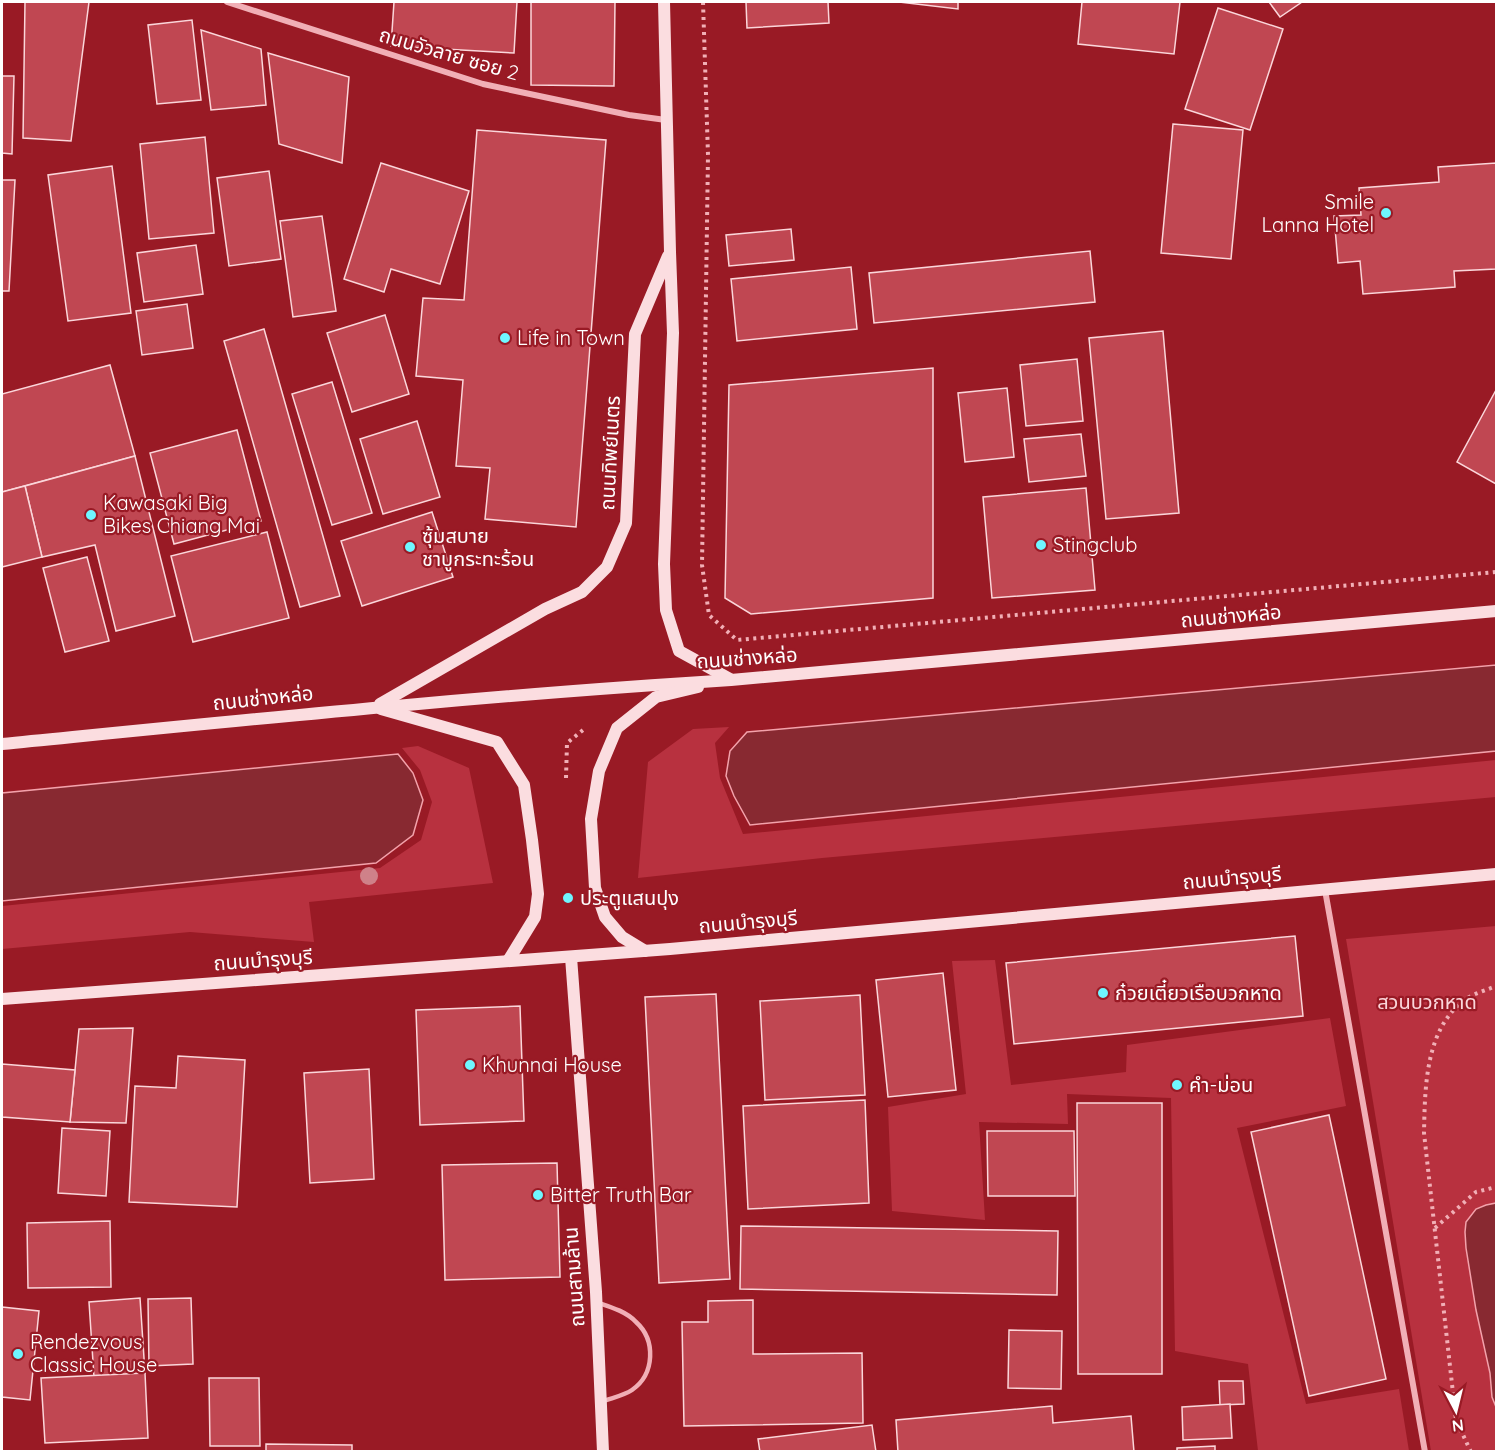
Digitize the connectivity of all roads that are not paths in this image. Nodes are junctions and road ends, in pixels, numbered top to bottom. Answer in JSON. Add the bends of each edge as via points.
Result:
{"nodes":[{"id":1,"x":227,"y":2,"type":"edge"},
{"id":2,"x":664,"y":2,"type":"edge"},
{"id":3,"x":666,"y":120,"type":"junction"},
{"id":4,"x":670,"y":252,"type":"junction"},
{"id":5,"x":1497,"y":611,"type":"edge"},
{"id":6,"x":731,"y":680,"type":"junction"},
{"id":7,"x":374,"y":707,"type":"junction"},
{"id":8,"x":2,"y":744,"type":"edge"},
{"id":9,"x":1497,"y":874,"type":"edge"},
{"id":10,"x":1325,"y":889,"type":"junction"},
{"id":11,"x":645,"y":951,"type":"junction"},
{"id":12,"x":571,"y":957,"type":"junction"},
{"id":13,"x":508,"y":961,"type":"junction"},
{"id":14,"x":2,"y":999,"type":"edge"},
{"id":15,"x":596,"y":1303,"type":"junction"},
{"id":16,"x":601,"y":1402,"type":"junction"},
{"id":17,"x":603,"y":1452,"type":"edge"},
{"id":18,"x":1425,"y":1452,"type":"edge"}],
"edges":[{"from":1,"to":3,"type":"street","name":"ถนนวัวลาย ซอย 2","via":[[483,84]]},
{"from":2,"to":3,"type":"main road","name":"ถนนทิพย์เนตร"},
{"from":3,"to":4,"type":"main road","name":"ถนนทิพย์เนตร"},
{"from":4,"to":6,"type":"main road","name":"ถนนทิพย์เนตร","via":[[673,333],[664,564],[666,610],[679,651]]},
{"from":4,"to":7,"type":"main road","name":"ถนนทิพย์เนตร","via":[[635,334],[626,523],[607,567],[582,592],[545,609]]},
{"from":5,"to":6,"type":"main road","name":"ถนนช่างหล่อ"},
{"from":6,"to":7,"type":"main road","name":"ถนนช่างหล่อ"},
{"from":6,"to":11,"type":"main road","via":[[656,697],[617,728],[599,771],[591,819],[595,888],[606,917],[622,937]]},
{"from":7,"to":8,"type":"main road","name":"ถนนช่างหล่อ"},
{"from":7,"to":13,"type":"main road","via":[[497,742],[524,785],[538,894],[535,917]]},
{"from":9,"to":10,"type":"main road","name":"ถนนบำรุงบุรี"},
{"from":10,"to":11,"type":"main road","name":"ถนนบำรุงบุรี"},
{"from":10,"to":18,"type":"street"},
{"from":11,"to":12,"type":"main road","name":"ถนนบำรุงบุรี"},
{"from":12,"to":13,"type":"main road","name":"ถนนบำรุงบุรี"},
{"from":12,"to":15,"type":"main road","name":"ถนนสามล้าน"},
{"from":13,"to":14,"type":"main road","name":"ถนนบำรุงบุรี"},
{"from":15,"to":16,"type":"main road","name":"ถนนสามล้าน"},
{"from":15,"to":16,"type":"lane","via":[[635,1320],[651,1346],[650,1364],[643,1378],[632,1390]]},
{"from":16,"to":17,"type":"main road","name":"ถนนสามล้าน"}]}
